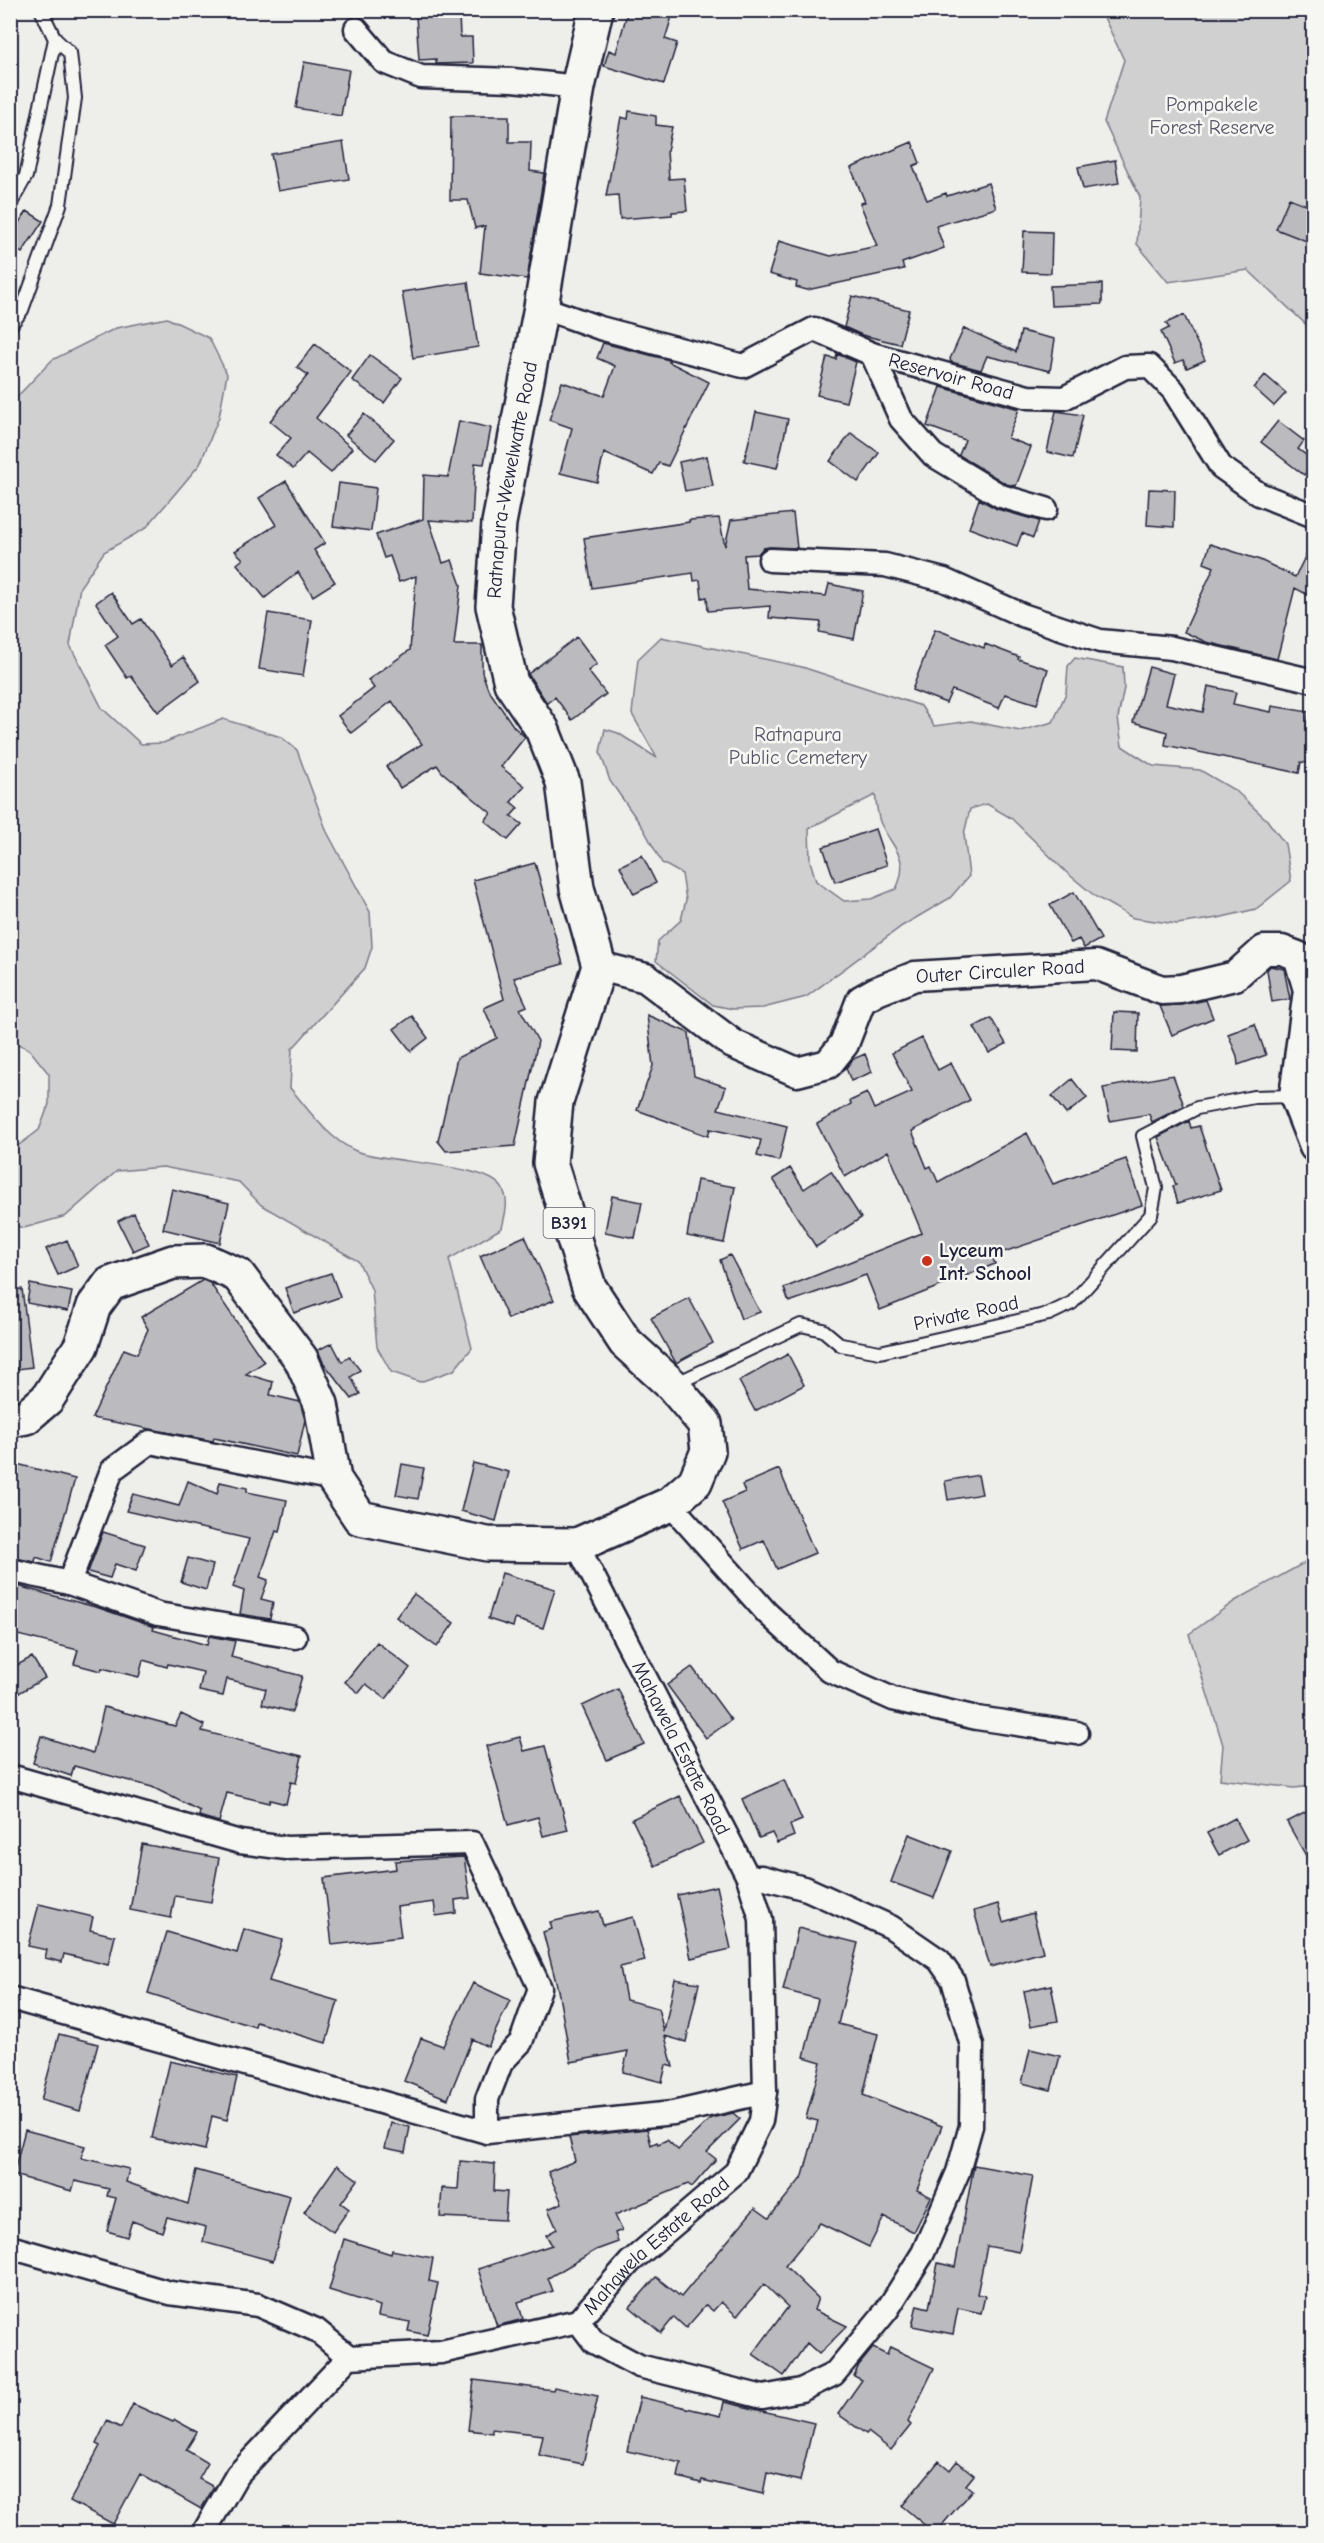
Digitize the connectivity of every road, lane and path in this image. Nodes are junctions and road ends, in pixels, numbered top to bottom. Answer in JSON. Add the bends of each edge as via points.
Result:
{"nodes":[{"id":1,"x":41,"y":10,"type":"edge"},
{"id":2,"x":596,"y":10,"type":"edge"},
{"id":3,"x":356,"y":28,"type":"dead end"},
{"id":4,"x":55,"y":39,"type":"junction"},
{"id":5,"x":578,"y":87,"type":"junction"},
{"id":6,"x":10,"y":205,"type":"edge"},
{"id":7,"x":541,"y":307,"type":"junction"},
{"id":8,"x":10,"y":326,"type":"edge"},
{"id":9,"x":872,"y":354,"type":"junction"},
{"id":10,"x":1046,"y":509,"type":"dead end"},
{"id":11,"x":1314,"y":516,"type":"edge"},
{"id":12,"x":770,"y":560,"type":"dead end"},
{"id":13,"x":1314,"y":681,"type":"edge"},
{"id":14,"x":599,"y":966,"type":"junction"},
{"id":15,"x":1294,"y":1096,"type":"junction"},
{"id":16,"x":1314,"y":1148,"type":"edge"},
{"id":17,"x":672,"y":1385,"type":"junction"},
{"id":18,"x":11,"y":1421,"type":"edge"},
{"id":19,"x":334,"y":1479,"type":"junction"},
{"id":20,"x":670,"y":1504,"type":"junction"},
{"id":21,"x":578,"y":1545,"type":"junction"},
{"id":22,"x":10,"y":1570,"type":"edge"},
{"id":23,"x":69,"y":1583,"type":"junction"},
{"id":24,"x":295,"y":1637,"type":"dead end"},
{"id":25,"x":1077,"y":1733,"type":"dead end"},
{"id":26,"x":10,"y":1776,"type":"edge"},
{"id":27,"x":748,"y":1877,"type":"junction"},
{"id":28,"x":10,"y":1998,"type":"edge"},
{"id":29,"x":765,"y":2092,"type":"junction"},
{"id":30,"x":487,"y":2132,"type":"junction"},
{"id":31,"x":10,"y":2247,"type":"edge"},
{"id":32,"x":578,"y":2321,"type":"junction"},
{"id":33,"x":350,"y":2357,"type":"junction"},
{"id":34,"x":204,"y":2532,"type":"edge"}],
"edges":[{"from":1,"to":4,"type":"lane"},
{"from":2,"to":5,"type":"main road","name":"Ratnapura-Wewelwatte Road"},
{"from":3,"to":5,"type":"street","via":[[384,62],[421,77]]},
{"from":4,"to":6,"type":"lane","via":[[26,176]]},
{"from":4,"to":8,"type":"lane","via":[[70,53],[75,98],[60,206],[22,310]]},
{"from":5,"to":7,"type":"main road","name":"Ratnapura-Wewelwatte Road"},
{"from":7,"to":9,"type":"street","name":"Reservoir Road","via":[[600,328],[742,366],[814,329]]},
{"from":7,"to":14,"type":"main road","name":"Ratnapura-Wewelwatte Road","via":[[499,523],[493,606],[511,683],[542,729],[563,782],[577,888]]},
{"from":9,"to":10,"type":"street","via":[[902,419],[933,455],[1001,496]]},
{"from":9,"to":11,"type":"street","name":"Reservoir Road","via":[[1028,397],[1064,398],[1125,367],[1149,366],[1173,390],[1221,467],[1259,494]]},
{"from":12,"to":13,"type":"street","via":[[885,565],[945,580],[1022,615],[1100,641],[1172,648]]},
{"from":14,"to":15,"type":"street","name":"Outer Circuler Road","via":[[646,978],[733,1044],[797,1072],[828,1064],[844,1044],[861,1000],[915,976],[1096,965],[1162,990],[1181,989],[1235,976],[1264,950],[1282,950],[1298,956],[1308,990]]},
{"from":14,"to":17,"type":"main road","number":"B391","via":[[556,1102],[550,1163],[589,1287],[625,1342]]},
{"from":15,"to":16,"type":"street","name":"Outer Circuler Road"},
{"from":15,"to":17,"type":"lane","name":"Private Road","via":[[1254,1097],[1197,1108],[1143,1136],[1156,1188],[1151,1215],[1072,1302],[1049,1314],[880,1352],[841,1345],[823,1330],[801,1325]]},
{"from":17,"to":20,"type":"main road","number":"B391","via":[[705,1424],[708,1451],[695,1482]]},
{"from":18,"to":19,"type":"main road","number":"B391","via":[[26,1417],[47,1399],[81,1346],[94,1306],[110,1284],[173,1262],[206,1261],[238,1275],[301,1359],[321,1404]]},
{"from":19,"to":21,"type":"main road","number":"B391","via":[[360,1518],[487,1544]]},
{"from":19,"to":23,"type":"street","via":[[150,1442],[112,1470]]},
{"from":20,"to":21,"type":"main road","number":"B391"},
{"from":20,"to":25,"type":"street","via":[[767,1612],[830,1671],[893,1699],[977,1718]]},
{"from":21,"to":27,"type":"street","name":"Mahawela Estate Road"},
{"from":22,"to":23,"type":"street"},
{"from":23,"to":24,"type":"street","via":[[158,1614]]},
{"from":26,"to":30,"type":"street","via":[[240,1842],[274,1847],[472,1843],[540,1988],[521,2042],[501,2063],[487,2099]]},
{"from":27,"to":29,"type":"street","name":"Mahawela Estate Road","via":[[761,1919]]},
{"from":27,"to":32,"type":"street","via":[[807,1889],[891,1927],[939,1960],[953,1980],[972,2046],[971,2126],[958,2172],[922,2253],[887,2310],[834,2374],[801,2390],[763,2397],[639,2366],[594,2342]]},
{"from":28,"to":30,"type":"street"},
{"from":29,"to":30,"type":"street","via":[[673,2113]]},
{"from":29,"to":32,"type":"street","name":"Mahawela Estate Road","via":[[761,2121],[736,2172],[630,2262]]},
{"from":31,"to":33,"type":"street","via":[[170,2293],[258,2306],[316,2330]]},
{"from":32,"to":33,"type":"street","name":"Mahawela Estate Road","via":[[441,2352]]},
{"from":33,"to":34,"type":"street","via":[[237,2475]]}]}
